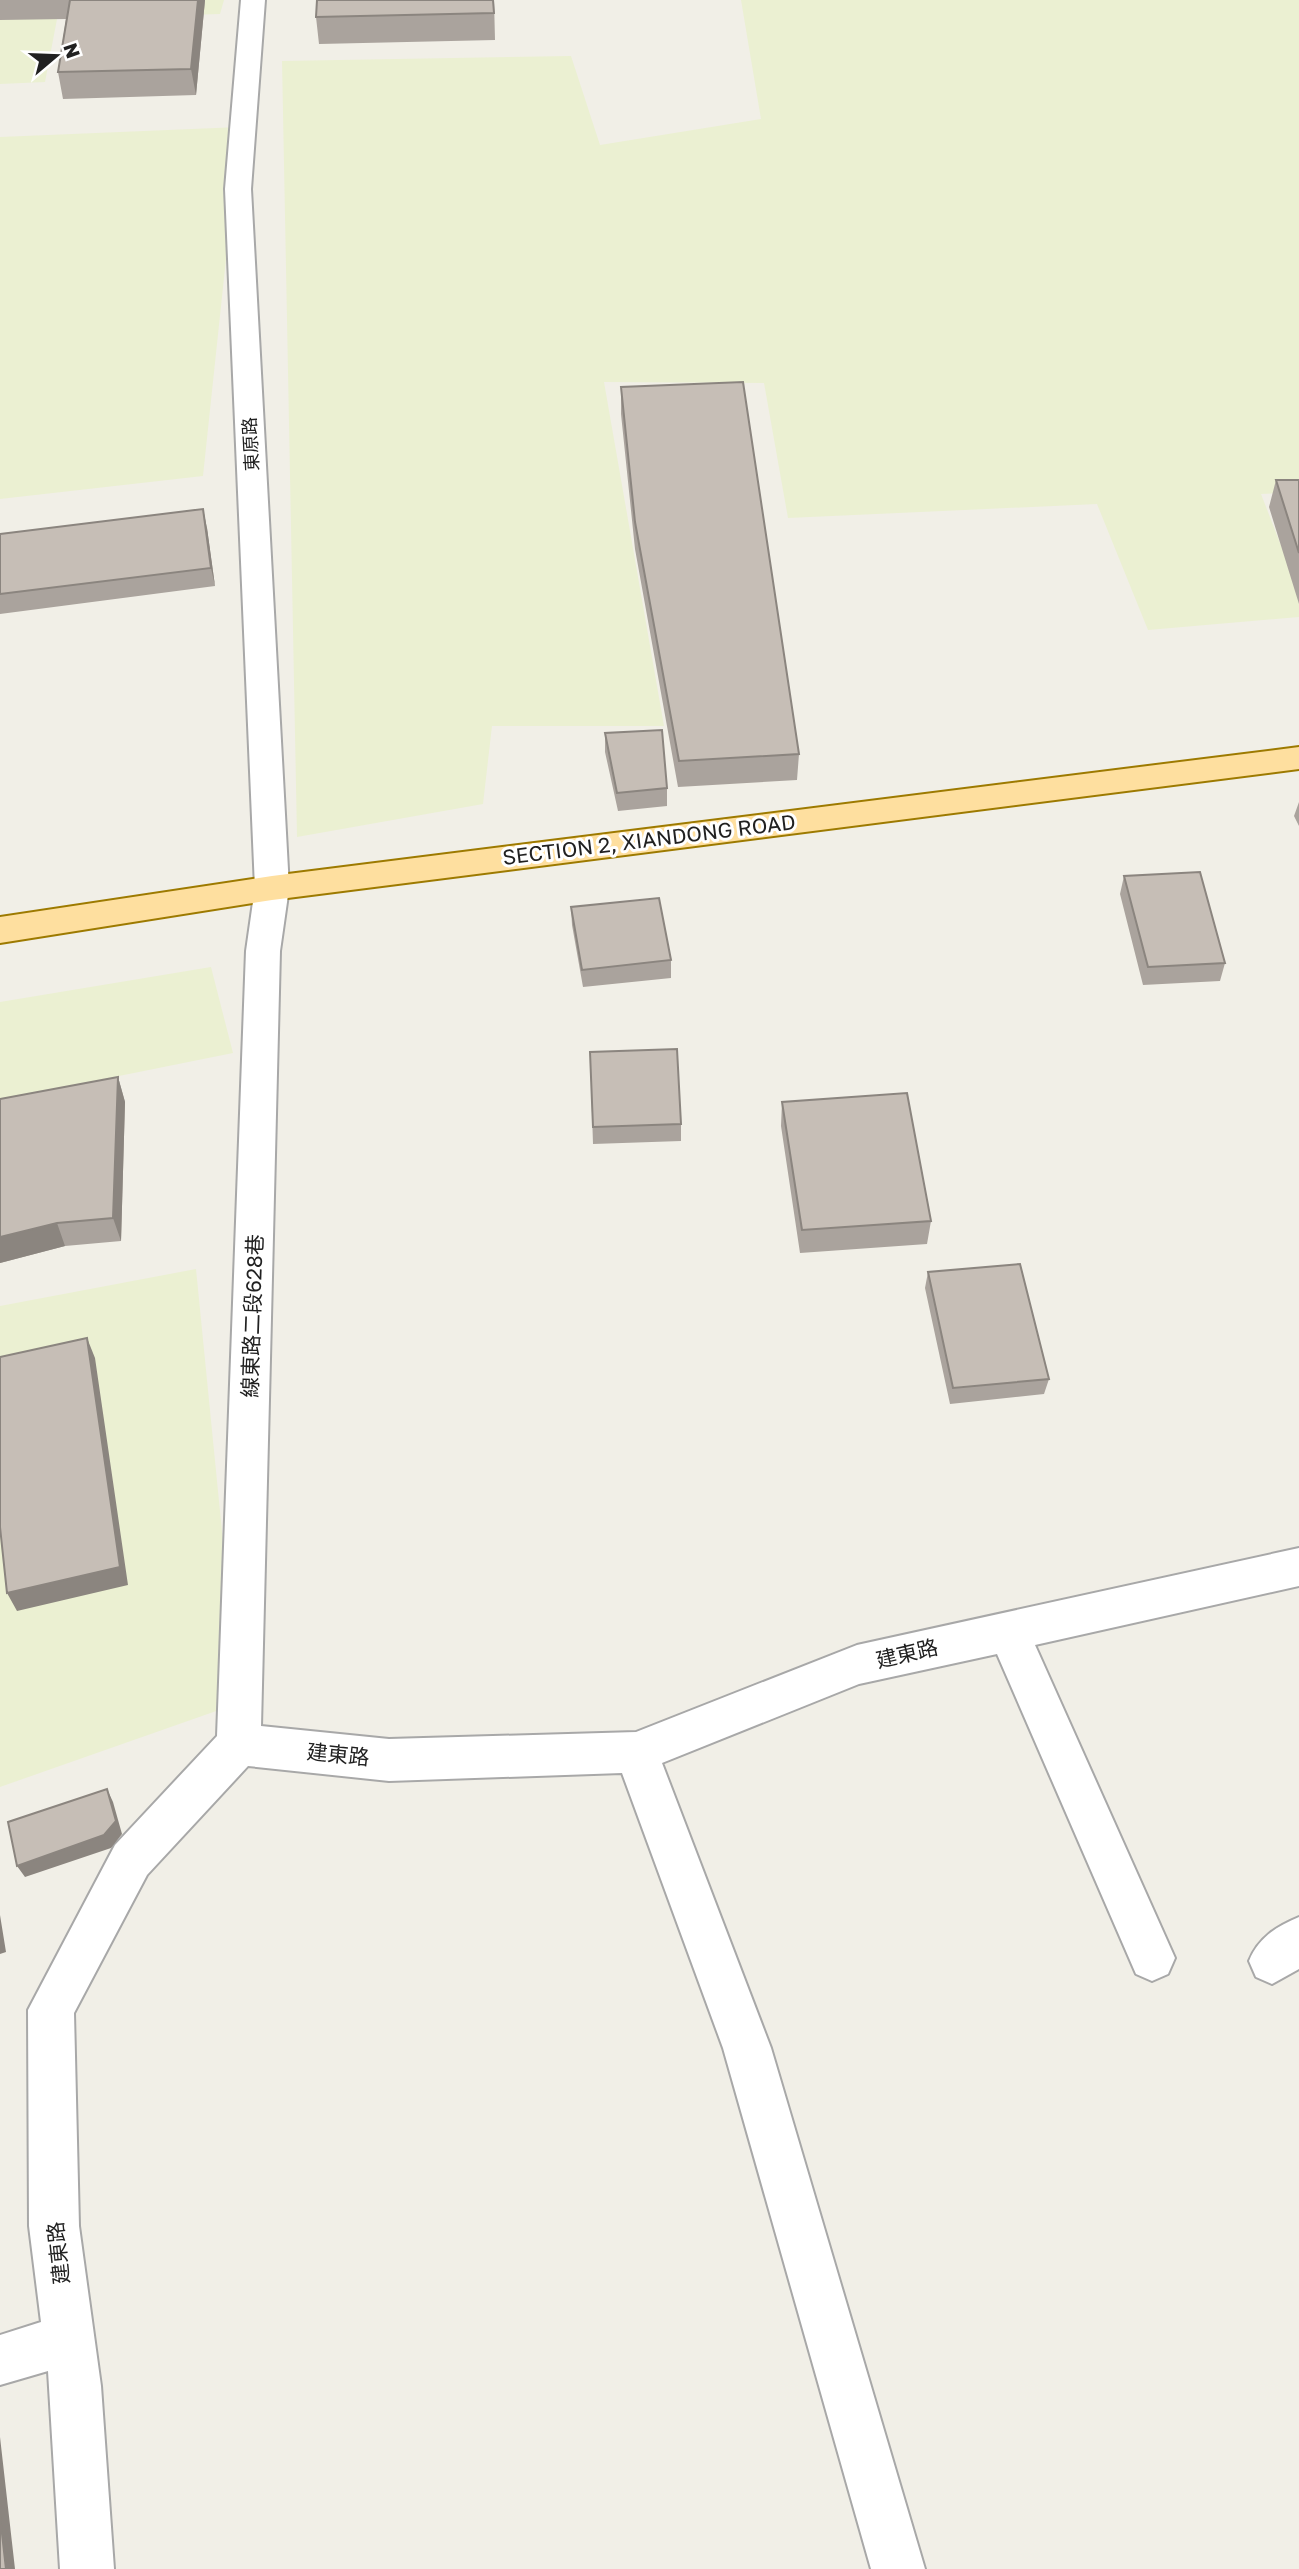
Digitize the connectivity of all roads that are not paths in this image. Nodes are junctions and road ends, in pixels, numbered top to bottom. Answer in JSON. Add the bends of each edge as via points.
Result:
{"nodes":[{"id":1,"x":253,"y":0,"type":"edge"},
{"id":2,"x":1299,"y":758,"type":"edge"},
{"id":3,"x":272,"y":888,"type":"junction"},
{"id":4,"x":0,"y":930,"type":"edge"},
{"id":5,"x":1299,"y":1567,"type":"edge"},
{"id":6,"x":1008,"y":1631,"type":"junction"},
{"id":7,"x":239,"y":1744,"type":"junction"},
{"id":8,"x":636,"y":1753,"type":"junction"},
{"id":9,"x":1152,"y":1958,"type":"dead end"},
{"id":10,"x":69,"y":2339,"type":"junction"},
{"id":11,"x":0,"y":2360,"type":"edge"},
{"id":12,"x":87,"y":2569,"type":"edge"},
{"id":13,"x":898,"y":2569,"type":"edge"}],
"edges":[{"from":1,"to":3,"type":"street","name":"東原路","via":[[239,190]]},
{"from":2,"to":3,"type":"main road","name":"SECTION 2, XIANDONG ROAD"},
{"from":3,"to":4,"type":"main road","name":"SECTION 2, XIANDONG ROAD"},
{"from":3,"to":7,"type":"street","name":"線東路二段628巷","via":[[262,951]]},
{"from":5,"to":6,"type":"street","name":"建東路"},
{"from":6,"to":8,"type":"street","name":"建東路","via":[[858,1665]]},
{"from":6,"to":9,"type":"street"},
{"from":7,"to":8,"type":"street","name":"建東路","via":[[389,1760]]},
{"from":7,"to":10,"type":"street","name":"建東路","via":[[131,1860],[51,2010],[54,2226]]},
{"from":8,"to":13,"type":"street","via":[[747,2048]]},
{"from":10,"to":11,"type":"street"},
{"from":10,"to":12,"type":"street","name":"建東路"}]}
